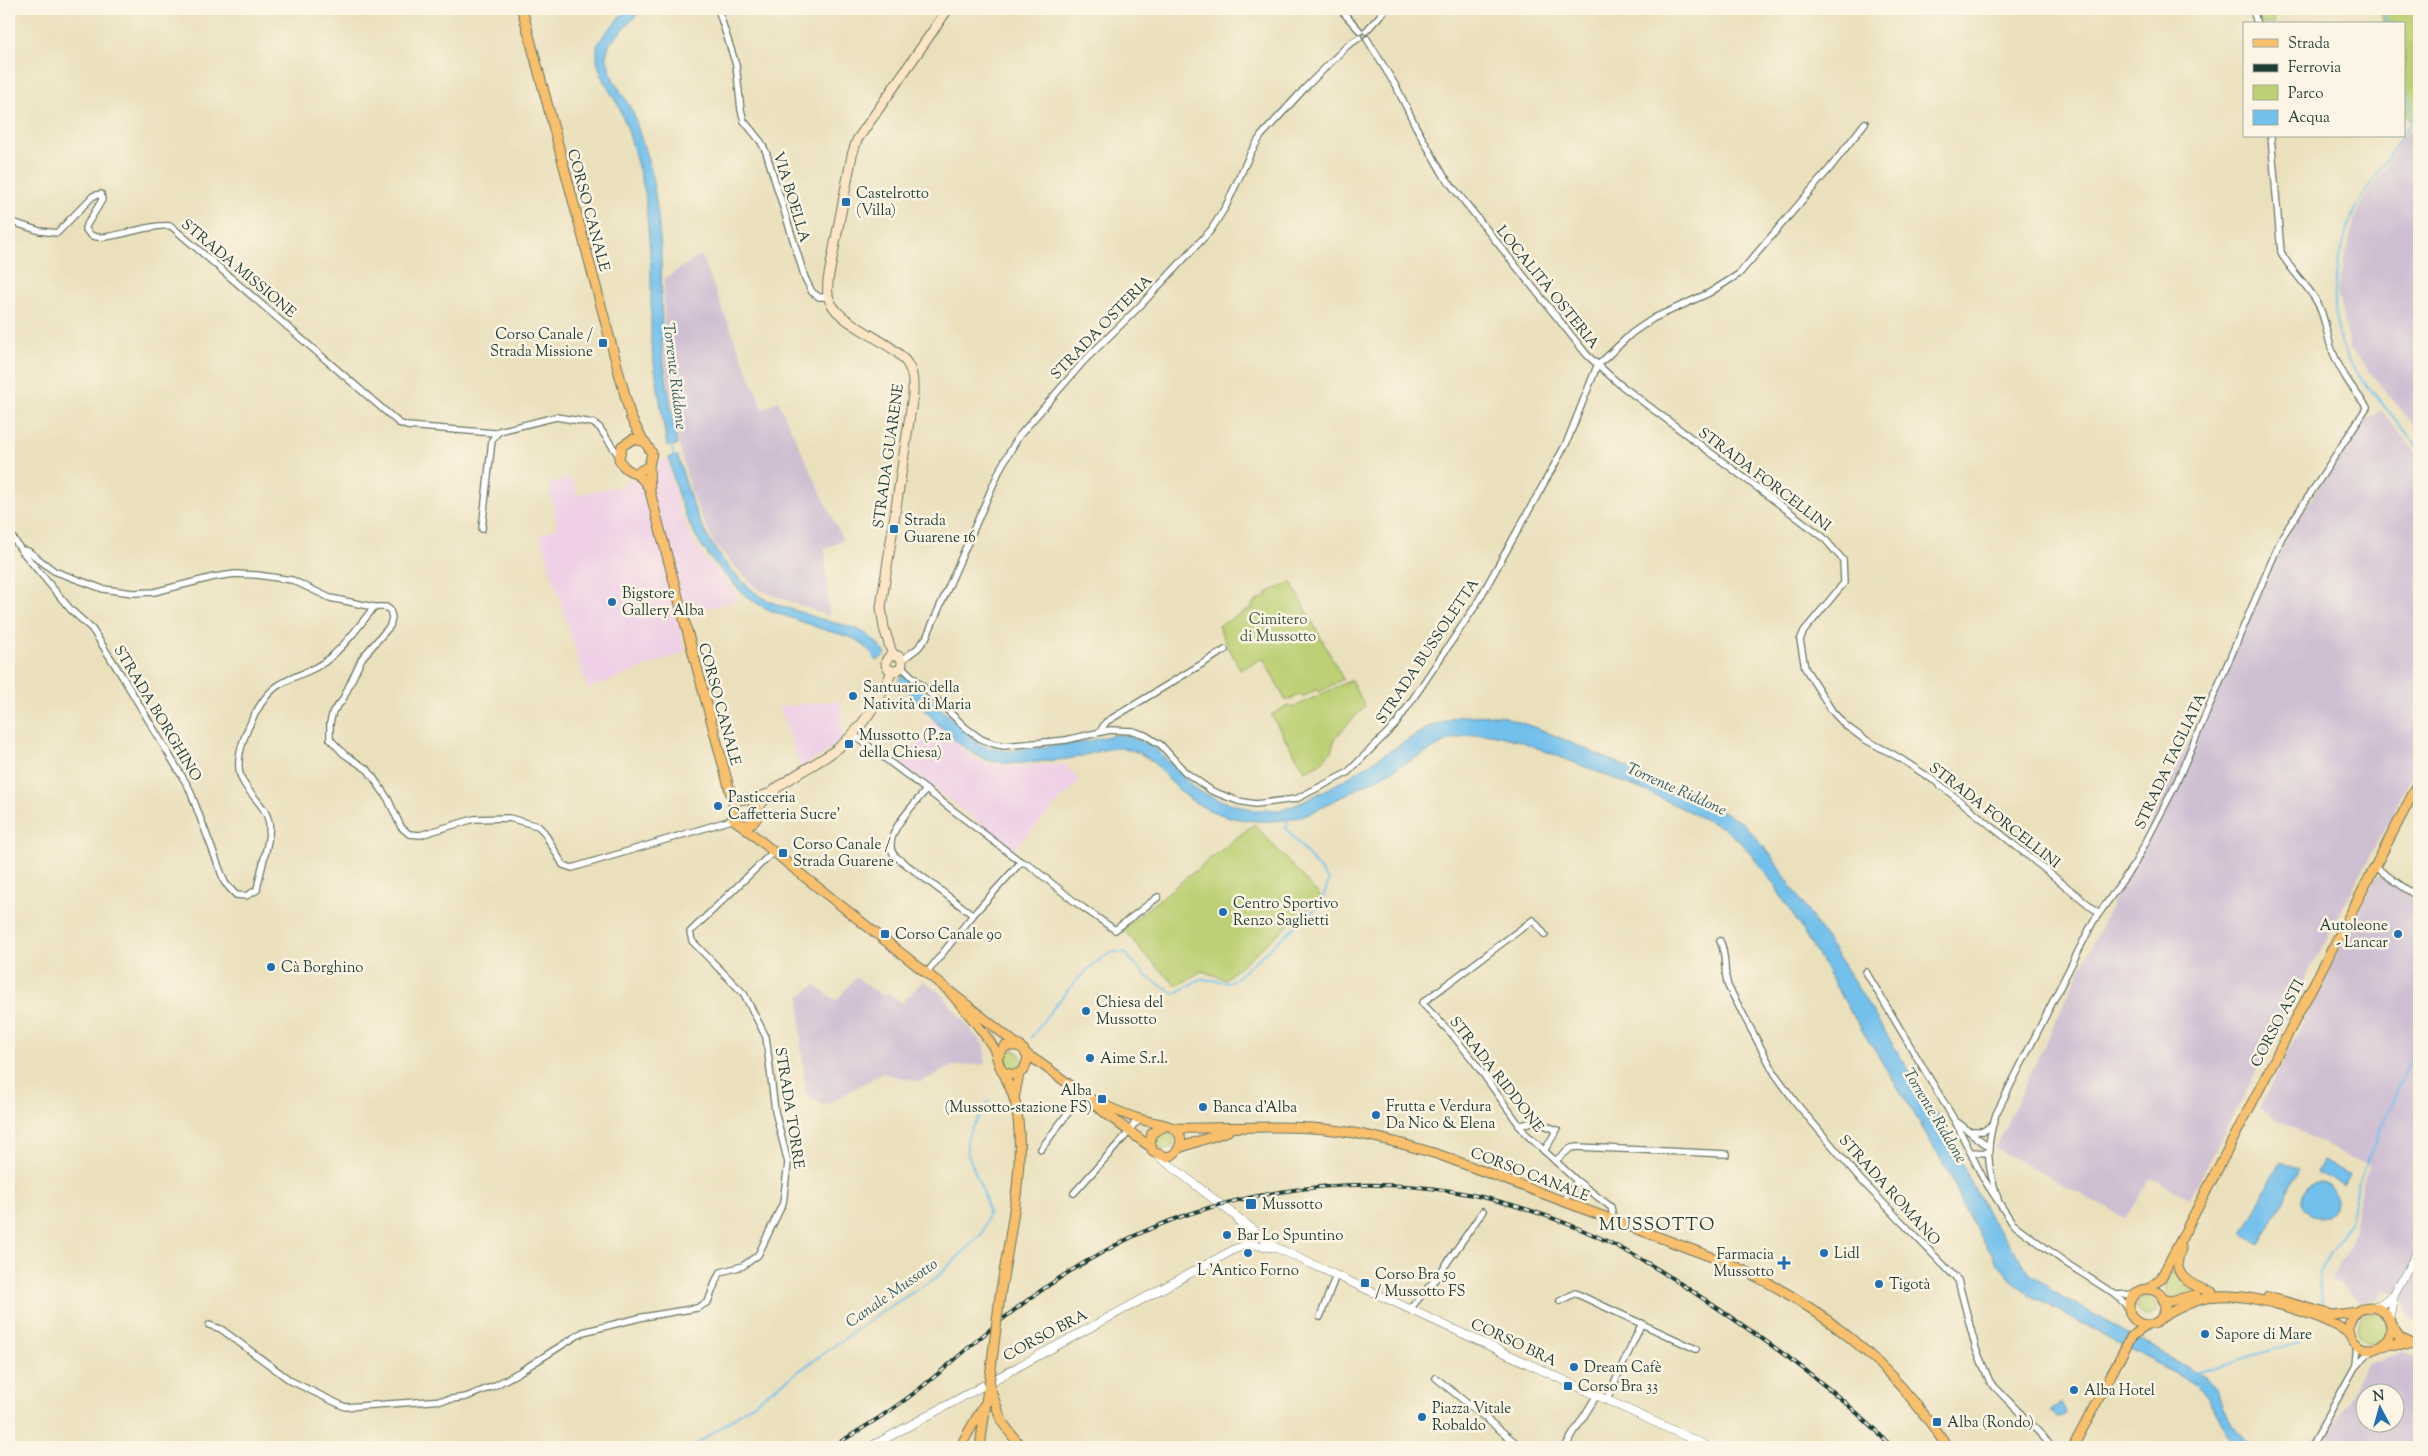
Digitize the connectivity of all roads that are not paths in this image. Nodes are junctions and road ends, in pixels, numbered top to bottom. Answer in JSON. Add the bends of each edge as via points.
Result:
{"nodes":[{"id":1,"x":522,"y":9,"type":"edge"},
{"id":2,"x":718,"y":9,"type":"edge"},
{"id":3,"x":948,"y":9,"type":"edge"},
{"id":4,"x":1340,"y":9,"type":"edge"},
{"id":5,"x":1386,"y":9,"type":"edge"},
{"id":6,"x":2253,"y":9,"type":"edge"},
{"id":7,"x":2256,"y":22,"type":"edge"},
{"id":8,"x":1363,"y":31,"type":"junction"},
{"id":9,"x":1359,"y":38,"type":"junction"},
{"id":10,"x":1367,"y":39,"type":"junction"},
{"id":11,"x":1864,"y":124,"type":"dead end"},
{"id":12,"x":2271,"y":138,"type":"edge"},
{"id":13,"x":9,"y":221,"type":"edge"},
{"id":14,"x":828,"y":297,"type":"junction"},
{"id":15,"x":1597,"y":366,"type":"junction"},
{"id":16,"x":631,"y":418,"type":"junction"},
{"id":17,"x":495,"y":433,"type":"junction"},
{"id":18,"x":607,"y":440,"type":"junction"},
{"id":19,"x":643,"y":440,"type":"junction"},
{"id":20,"x":627,"y":442,"type":"junction"},
{"id":21,"x":619,"y":456,"type":"junction"},
{"id":22,"x":649,"y":466,"type":"junction"},
{"id":23,"x":636,"y":472,"type":"junction"},
{"id":24,"x":650,"y":492,"type":"junction"},
{"id":25,"x":482,"y":529,"type":"dead end"},
{"id":26,"x":9,"y":532,"type":"edge"},
{"id":27,"x":21,"y":550,"type":"junction"},
{"id":28,"x":374,"y":607,"type":"junction"},
{"id":29,"x":1225,"y":650,"type":"dead end"},
{"id":30,"x":893,"y":656,"type":"junction"},
{"id":31,"x":902,"y":663,"type":"junction"},
{"id":32,"x":892,"y":670,"type":"junction"},
{"id":33,"x":1101,"y":730,"type":"junction"},
{"id":34,"x":852,"y":734,"type":"junction"},
{"id":35,"x":726,"y":779,"type":"junction"},
{"id":36,"x":2419,"y":782,"type":"edge"},
{"id":37,"x":926,"y":790,"type":"junction"},
{"id":38,"x":771,"y":793,"type":"junction"},
{"id":39,"x":747,"y":799,"type":"junction"},
{"id":40,"x":734,"y":806,"type":"junction"},
{"id":41,"x":758,"y":810,"type":"junction"},
{"id":42,"x":755,"y":820,"type":"junction"},
{"id":43,"x":737,"y":821,"type":"junction"},
{"id":44,"x":773,"y":852,"type":"junction"},
{"id":45,"x":1020,"y":862,"type":"junction"},
{"id":46,"x":2375,"y":867,"type":"junction"},
{"id":47,"x":1158,"y":897,"type":"dead end"},
{"id":48,"x":2419,"y":898,"type":"edge"},
{"id":49,"x":2099,"y":913,"type":"junction"},
{"id":50,"x":973,"y":915,"type":"junction"},
{"id":51,"x":1545,"y":935,"type":"dead end"},
{"id":52,"x":1720,"y":941,"type":"dead end"},
{"id":53,"x":1866,"y":972,"type":"dead end"},
{"id":54,"x":926,"y":974,"type":"junction"},
{"id":55,"x":948,"y":992,"type":"junction"},
{"id":56,"x":1023,"y":1050,"type":"junction"},
{"id":57,"x":997,"y":1058,"type":"junction"},
{"id":58,"x":1049,"y":1069,"type":"junction"},
{"id":59,"x":1003,"y":1072,"type":"junction"},
{"id":60,"x":1021,"y":1072,"type":"junction"},
{"id":61,"x":1085,"y":1096,"type":"junction"},
{"id":62,"x":1014,"y":1099,"type":"junction"},
{"id":63,"x":1142,"y":1120,"type":"junction"},
{"id":64,"x":1955,"y":1120,"type":"junction"},
{"id":65,"x":1993,"y":1124,"type":"junction"},
{"id":66,"x":1519,"y":1126,"type":"junction"},
{"id":67,"x":1169,"y":1127,"type":"junction"},
{"id":68,"x":1210,"y":1128,"type":"junction"},
{"id":69,"x":1237,"y":1128,"type":"junction"},
{"id":70,"x":1967,"y":1131,"type":"junction"},
{"id":71,"x":1129,"y":1132,"type":"junction"},
{"id":72,"x":1204,"y":1137,"type":"junction"},
{"id":73,"x":2230,"y":1143,"type":"junction"},
{"id":74,"x":1151,"y":1147,"type":"junction"},
{"id":75,"x":1041,"y":1149,"type":"dead end"},
{"id":76,"x":1988,"y":1149,"type":"junction"},
{"id":77,"x":1177,"y":1151,"type":"junction"},
{"id":78,"x":1544,"y":1151,"type":"junction"},
{"id":79,"x":1971,"y":1152,"type":"junction"},
{"id":80,"x":1728,"y":1154,"type":"dead end"},
{"id":81,"x":1157,"y":1155,"type":"junction"},
{"id":82,"x":1555,"y":1161,"type":"junction"},
{"id":83,"x":1177,"y":1170,"type":"junction"},
{"id":84,"x":1576,"y":1181,"type":"junction"},
{"id":85,"x":1074,"y":1193,"type":"dead end"},
{"id":86,"x":1998,"y":1199,"type":"junction"},
{"id":87,"x":1564,"y":1202,"type":"junction"},
{"id":88,"x":1483,"y":1211,"type":"dead end"},
{"id":89,"x":1237,"y":1217,"type":"junction"},
{"id":90,"x":1614,"y":1221,"type":"junction"},
{"id":91,"x":1256,"y":1232,"type":"junction"},
{"id":92,"x":1244,"y":1235,"type":"junction"},
{"id":93,"x":1252,"y":1244,"type":"junction"},
{"id":94,"x":1277,"y":1248,"type":"junction"},
{"id":95,"x":1235,"y":1249,"type":"junction"},
{"id":96,"x":2419,"y":1249,"type":"edge"},
{"id":97,"x":1336,"y":1275,"type":"junction"},
{"id":98,"x":2161,"y":1278,"type":"junction"},
{"id":99,"x":2150,"y":1290,"type":"junction"},
{"id":100,"x":2212,"y":1292,"type":"junction"},
{"id":101,"x":2134,"y":1294,"type":"junction"},
{"id":102,"x":2394,"y":1294,"type":"junction"},
{"id":103,"x":2116,"y":1295,"type":"junction"},
{"id":104,"x":2162,"y":1297,"type":"junction"},
{"id":105,"x":1560,"y":1301,"type":"dead end"},
{"id":106,"x":2370,"y":1308,"type":"junction"},
{"id":107,"x":1410,"y":1309,"type":"junction"},
{"id":108,"x":2130,"y":1312,"type":"junction"},
{"id":109,"x":2357,"y":1312,"type":"junction"},
{"id":110,"x":1320,"y":1317,"type":"dead end"},
{"id":111,"x":2161,"y":1318,"type":"junction"},
{"id":112,"x":2390,"y":1322,"type":"junction"},
{"id":113,"x":1642,"y":1323,"type":"junction"},
{"id":114,"x":208,"y":1324,"type":"dead end"},
{"id":115,"x":2147,"y":1325,"type":"junction"},
{"id":116,"x":2350,"y":1334,"type":"junction"},
{"id":117,"x":2132,"y":1335,"type":"junction"},
{"id":118,"x":2358,"y":1345,"type":"junction"},
{"id":119,"x":2417,"y":1347,"type":"edge"},
{"id":120,"x":2376,"y":1348,"type":"junction"},
{"id":121,"x":1696,"y":1349,"type":"dead end"},
{"id":122,"x":2355,"y":1367,"type":"junction"},
{"id":123,"x":1436,"y":1378,"type":"dead end"},
{"id":124,"x":1598,"y":1395,"type":"junction"},
{"id":125,"x":989,"y":1396,"type":"junction"},
{"id":126,"x":1607,"y":1400,"type":"junction"},
{"id":127,"x":870,"y":1447,"type":"edge"},
{"id":128,"x":960,"y":1447,"type":"edge"},
{"id":129,"x":980,"y":1447,"type":"edge"},
{"id":130,"x":1021,"y":1447,"type":"edge"},
{"id":131,"x":1521,"y":1447,"type":"edge"},
{"id":132,"x":1565,"y":1447,"type":"edge"},
{"id":133,"x":1709,"y":1447,"type":"edge"},
{"id":134,"x":1947,"y":1447,"type":"edge"},
{"id":135,"x":2053,"y":1447,"type":"edge"},
{"id":136,"x":2073,"y":1447,"type":"edge"},
{"id":137,"x":2311,"y":1447,"type":"edge"}],
"edges":[{"from":1,"to":16,"type":"main road","name":"CORSO CANALE"},
{"from":2,"to":14,"type":"street","name":"VIA BOELLA","via":[[736,65],[744,121],[766,152],[805,278],[812,292],[819,297]]},
{"from":3,"to":14,"type":"main road","via":[[857,140],[832,254]]},
{"from":4,"to":8,"type":"street"},
{"from":5,"to":8,"type":"street"},
{"from":6,"to":7,"type":"street"},
{"from":8,"to":9,"type":"street"},
{"from":8,"to":10,"type":"street","via":[[1368,35]]},
{"from":9,"to":10,"type":"street"},
{"from":9,"to":31,"type":"street","name":"STRADA OSTERIA","via":[[1347,46],[1260,136],[1230,200],[1211,230],[1084,361],[1019,436],[1001,467],[926,638]]},
{"from":10,"to":15,"type":"street","name":"LOCALITÀ OSTERIA","via":[[1444,176]]},
{"from":11,"to":15,"type":"street","name":"LOCALITÀ OSTERIA","via":[[1739,274],[1709,293],[1654,318],[1632,333]]},
{"from":12,"to":49,"type":"street","name":"STRADA TAGLIATA","via":[[2281,252],[2316,300],[2335,358],[2366,407],[2282,537],[2175,786],[2135,863]]},
{"from":13,"to":17,"type":"street","name":"STRADA MISSIONE","via":[[40,231],[57,232],[93,196],[101,194],[102,200],[86,223],[88,233],[100,237],[153,226],[171,226],[399,423]]},
{"from":14,"to":30,"type":"main road","name":"STRADA GUARENE","via":[[845,320],[901,356],[913,379],[881,607]]},
{"from":15,"to":33,"type":"street","name":"STRADA BUSSOLETTA","via":[[1566,444],[1476,605],[1396,724],[1347,773],[1296,799],[1255,804],[1212,791],[1186,772],[1161,745],[1145,735],[1125,730]]},
{"from":15,"to":49,"type":"street","name":"STRADA FORCELLINI","via":[[1785,507],[1823,537],[1843,560],[1844,583],[1800,640],[1805,668],[1832,711],[1864,739],[1938,784]]},
{"from":16,"to":19,"type":"main road","name":"CORSO CANALE"},
{"from":16,"to":20,"type":"main road","name":"CORSO CANALE"},
{"from":17,"to":18,"type":"street","name":"STRADA MISSIONE","via":[[533,421],[561,417],[593,423]]},
{"from":17,"to":25,"type":"street"},
{"from":18,"to":20,"type":"street"},
{"from":18,"to":21,"type":"street","name":"STRADA MISSIONE"},
{"from":19,"to":20,"type":"main road"},
{"from":19,"to":22,"type":"main road","name":"CORSO CANALE","via":[[652,453]]},
{"from":20,"to":21,"type":"main road","name":"CORSO CANALE"},
{"from":21,"to":23,"type":"main road","name":"CORSO CANALE","via":[[625,468]]},
{"from":22,"to":23,"type":"main road"},
{"from":22,"to":24,"type":"main road","name":"CORSO CANALE"},
{"from":23,"to":24,"type":"main road","name":"CORSO CANALE"},
{"from":24,"to":35,"type":"main road","name":"CORSO CANALE"},
{"from":26,"to":27,"type":"street","name":"STRADA BORGHINO"},
{"from":27,"to":28,"type":"street","via":[[28,551],[54,571],[103,589],[154,592],[214,577],[257,575],[292,580],[330,598]]},
{"from":27,"to":28,"type":"street","name":"STRADA BORGHINO","via":[[71,610],[92,629],[122,676],[190,788],[226,883],[236,895],[246,896],[257,890],[270,833],[269,821],[240,780],[238,766],[256,713],[268,693],[277,686],[326,661]]},
{"from":28,"to":43,"type":"street","via":[[386,606],[390,610],[390,626],[362,658],[342,701],[333,711],[330,739],[344,754],[368,770],[388,799],[401,827],[409,834],[420,835],[474,819],[509,818],[538,826],[563,865],[572,868]]},
{"from":29,"to":33,"type":"street","name":"STRADA BUSSOLETTA","via":[[1106,722]]},
{"from":30,"to":31,"type":"main road","via":[[898,656]]},
{"from":30,"to":32,"type":"main road","via":[[886,662]]},
{"from":31,"to":32,"type":"main road","via":[[896,671]]},
{"from":31,"to":33,"type":"street","name":"STRADA BUSSOLETTA","via":[[966,728],[988,743],[1004,746],[1066,740]]},
{"from":32,"to":34,"type":"main road","via":[[884,689]]},
{"from":34,"to":37,"type":"street"},
{"from":34,"to":38,"type":"main road","via":[[837,750]]},
{"from":35,"to":39,"type":"main road","name":"CORSO CANALE"},
{"from":35,"to":40,"type":"main road","name":"CORSO CANALE"},
{"from":36,"to":46,"type":"main road","name":"CORSO ASTI"},
{"from":37,"to":45,"type":"street"},
{"from":37,"to":50,"type":"street","via":[[892,835],[891,849],[895,856]]},
{"from":38,"to":39,"type":"main road"},
{"from":38,"to":41,"type":"main road"},
{"from":39,"to":40,"type":"main road"},
{"from":39,"to":41,"type":"main road","via":[[755,803]]},
{"from":40,"to":43,"type":"main road"},
{"from":41,"to":42,"type":"main road"},
{"from":42,"to":43,"type":"main road","via":[[749,824]]},
{"from":42,"to":44,"type":"main road","name":"CORSO CANALE","via":[[759,833]]},
{"from":43,"to":44,"type":"main road","name":"CORSO CANALE"},
{"from":44,"to":54,"type":"main road","name":"CORSO CANALE"},
{"from":44,"to":114,"type":"street","name":"STRADA TORRE","via":[[690,932],[692,941],[744,994],[766,1037],[775,1111],[788,1163],[783,1203],[758,1255],[743,1266],[722,1272],[708,1302],[697,1308],[583,1332],[521,1371],[466,1397],[345,1407],[291,1381],[221,1329]]},
{"from":45,"to":47,"type":"street","via":[[1028,864],[1115,930]]},
{"from":45,"to":50,"type":"street"},
{"from":46,"to":48,"type":"street"},
{"from":46,"to":73,"type":"main road","name":"CORSO ASTI"},
{"from":49,"to":65,"type":"street","name":"STRADA TAGLIATA","via":[[2036,1032]]},
{"from":50,"to":54,"type":"street"},
{"from":51,"to":66,"type":"street","name":"STRADA RIDDONE","via":[[1533,920],[1422,1003],[1474,1060]]},
{"from":52,"to":135,"type":"street","name":"STRADA ROMANO","via":[[1728,986],[1775,1074],[1862,1181],[1958,1280],[1976,1349],[1990,1382]]},
{"from":53,"to":64,"type":"street","name":"STRADA TAGLIATA"},
{"from":54,"to":55,"type":"main road","name":"CORSO CANALE"},
{"from":55,"to":56,"type":"main road","name":"CORSO CANALE"},
{"from":55,"to":57,"type":"main road","name":"CORSO CANALE","via":[[984,1032]]},
{"from":56,"to":57,"type":"main road","via":[[1006,1046]]},
{"from":56,"to":58,"type":"main road","name":"CORSO CANALE"},
{"from":56,"to":60,"type":"main road","via":[[1028,1062]]},
{"from":57,"to":59,"type":"main road"},
{"from":58,"to":60,"type":"main road"},
{"from":58,"to":61,"type":"main road","name":"CORSO CANALE"},
{"from":59,"to":60,"type":"main road","via":[[1011,1075]]},
{"from":59,"to":62,"type":"main road"},
{"from":60,"to":62,"type":"main road"},
{"from":61,"to":63,"type":"main road","name":"CORSO CANALE"},
{"from":61,"to":71,"type":"main road","name":"CORSO CANALE"},
{"from":61,"to":75,"type":"street"},
{"from":62,"to":125,"type":"main road","bridge":true,"via":[[1018,1121],[1017,1174]]},
{"from":63,"to":67,"type":"main road","name":"CORSO CANALE"},
{"from":63,"to":71,"type":"street","via":[[1136,1121]]},
{"from":64,"to":70,"type":"street","name":"STRADA TAGLIATA"},
{"from":64,"to":79,"type":"street","name":"STRADA TAGLIATA"},
{"from":65,"to":70,"type":"street","via":[[1984,1131]]},
{"from":65,"to":76,"type":"street","name":"STRADA TAGLIATA"},
{"from":66,"to":78,"type":"street","name":"STRADA RIDDONE"},
{"from":66,"to":78,"type":"street","via":[[1534,1121],[1557,1130]]},
{"from":67,"to":68,"type":"main road","name":"CORSO CANALE"},
{"from":67,"to":74,"type":"main road","via":[[1152,1133]]},
{"from":67,"to":77,"type":"main road","via":[[1179,1135]]},
{"from":68,"to":69,"type":"main road","name":"CORSO CANALE"},
{"from":68,"to":72,"type":"street"},
{"from":69,"to":72,"type":"main road","name":"CORSO CANALE"},
{"from":69,"to":87,"type":"main road","name":"CORSO CANALE","via":[[1311,1128],[1372,1136],[1440,1155]]},
{"from":70,"to":76,"type":"street","name":"STRADA TAGLIATA"},
{"from":71,"to":74,"type":"main road","name":"CORSO CANALE"},
{"from":71,"to":85,"type":"street"},
{"from":72,"to":77,"type":"main road","name":"CORSO CANALE"},
{"from":73,"to":98,"type":"main road","name":"CORSO ASTI"},
{"from":73,"to":100,"type":"main road","via":[[2227,1162],[2183,1245],[2177,1264],[2186,1281]]},
{"from":74,"to":81,"type":"main road"},
{"from":76,"to":79,"type":"street"},
{"from":76,"to":86,"type":"street","name":"STRADA TAGLIATA","via":[[1989,1174]]},
{"from":77,"to":81,"type":"main road","via":[[1167,1157]]},
{"from":77,"to":83,"type":"street","via":[[1173,1159]]},
{"from":78,"to":82,"type":"street","name":"STRADA RIDDONE"},
{"from":79,"to":86,"type":"street","name":"STRADA TAGLIATA","via":[[1983,1178]]},
{"from":80,"to":82,"type":"street","via":[[1578,1147]]},
{"from":81,"to":83,"type":"street","name":"CORSO BRA"},
{"from":82,"to":84,"type":"street","name":"STRADA RIDDONE"},
{"from":83,"to":89,"type":"street","name":"CORSO BRA"},
{"from":84,"to":87,"type":"street"},
{"from":84,"to":90,"type":"street","name":"STRADA RIDDONE","via":[[1611,1208]]},
{"from":86,"to":103,"type":"street","name":"STRADA TAGLIATA","via":[[2013,1224]]},
{"from":87,"to":90,"type":"main road","name":"CORSO CANALE"},
{"from":88,"to":107,"type":"street","via":[[1438,1276]]},
{"from":89,"to":91,"type":"street","name":"CORSO BRA"},
{"from":89,"to":92,"type":"street","name":"CORSO BRA"},
{"from":90,"to":134,"type":"main road","name":"CORSO CANALE","via":[[1725,1262],[1797,1298],[1882,1365]]},
{"from":91,"to":92,"type":"street"},
{"from":91,"to":93,"type":"street","via":[[1258,1240]]},
{"from":91,"to":94,"type":"street","name":"CORSO BRA"},
{"from":92,"to":93,"type":"street"},
{"from":92,"to":95,"type":"street","name":"CORSO BRA"},
{"from":93,"to":94,"type":"street","name":"CORSO BRA"},
{"from":93,"to":95,"type":"street","name":"CORSO BRA"},
{"from":94,"to":97,"type":"street","name":"CORSO BRA"},
{"from":95,"to":127,"type":"street","name":"CORSO BRA"},
{"from":96,"to":102,"type":"street"},
{"from":97,"to":107,"type":"street","name":"CORSO BRA"},
{"from":97,"to":110,"type":"street"},
{"from":98,"to":99,"type":"main road"},
{"from":98,"to":104,"type":"main road"},
{"from":99,"to":101,"type":"main road"},
{"from":99,"to":104,"type":"main road"},
{"from":100,"to":104,"type":"main road","via":[[2170,1301]]},
{"from":100,"to":109,"type":"main road","via":[[2260,1295],[2333,1315]]},
{"from":101,"to":103,"type":"street"},
{"from":101,"to":108,"type":"main road"},
{"from":102,"to":106,"type":"street","via":[[2384,1303]]},
{"from":102,"to":112,"type":"street"},
{"from":103,"to":108,"type":"street","name":"STRADA TAGLIATA"},
{"from":104,"to":111,"type":"main road","via":[[2165,1308]]},
{"from":105,"to":113,"type":"street","via":[[1576,1293]]},
{"from":106,"to":109,"type":"main road"},
{"from":106,"to":112,"type":"main road","via":[[2381,1311]]},
{"from":107,"to":124,"type":"street","name":"CORSO BRA"},
{"from":108,"to":115,"type":"main road","via":[[2138,1323]]},
{"from":108,"to":117,"type":"main road"},
{"from":109,"to":116,"type":"main road","via":[[2350,1322]]},
{"from":111,"to":115,"type":"main road"},
{"from":111,"to":116,"type":"main road","via":[[2197,1300],[2232,1296],[2324,1319]]},
{"from":112,"to":119,"type":"main road","via":[[2400,1338]]},
{"from":112,"to":120,"type":"main road","via":[[2389,1337]]},
{"from":113,"to":121,"type":"street"},
{"from":113,"to":126,"type":"street"},
{"from":115,"to":117,"type":"main road"},
{"from":116,"to":118,"type":"main road"},
{"from":117,"to":136,"type":"main road"},
{"from":118,"to":120,"type":"main road"},
{"from":118,"to":122,"type":"street"},
{"from":119,"to":120,"type":"main road","via":[[2390,1344]]},
{"from":120,"to":122,"type":"street"},
{"from":122,"to":137,"type":"street"},
{"from":123,"to":131,"type":"street"},
{"from":124,"to":126,"type":"street","name":"CORSO BRA"},
{"from":124,"to":132,"type":"street"},
{"from":125,"to":128,"type":"main road"},
{"from":125,"to":129,"type":"main road"},
{"from":125,"to":130,"type":"main road","via":[[1007,1431]]},
{"from":126,"to":133,"type":"street","name":"CORSO BRA"}]}
